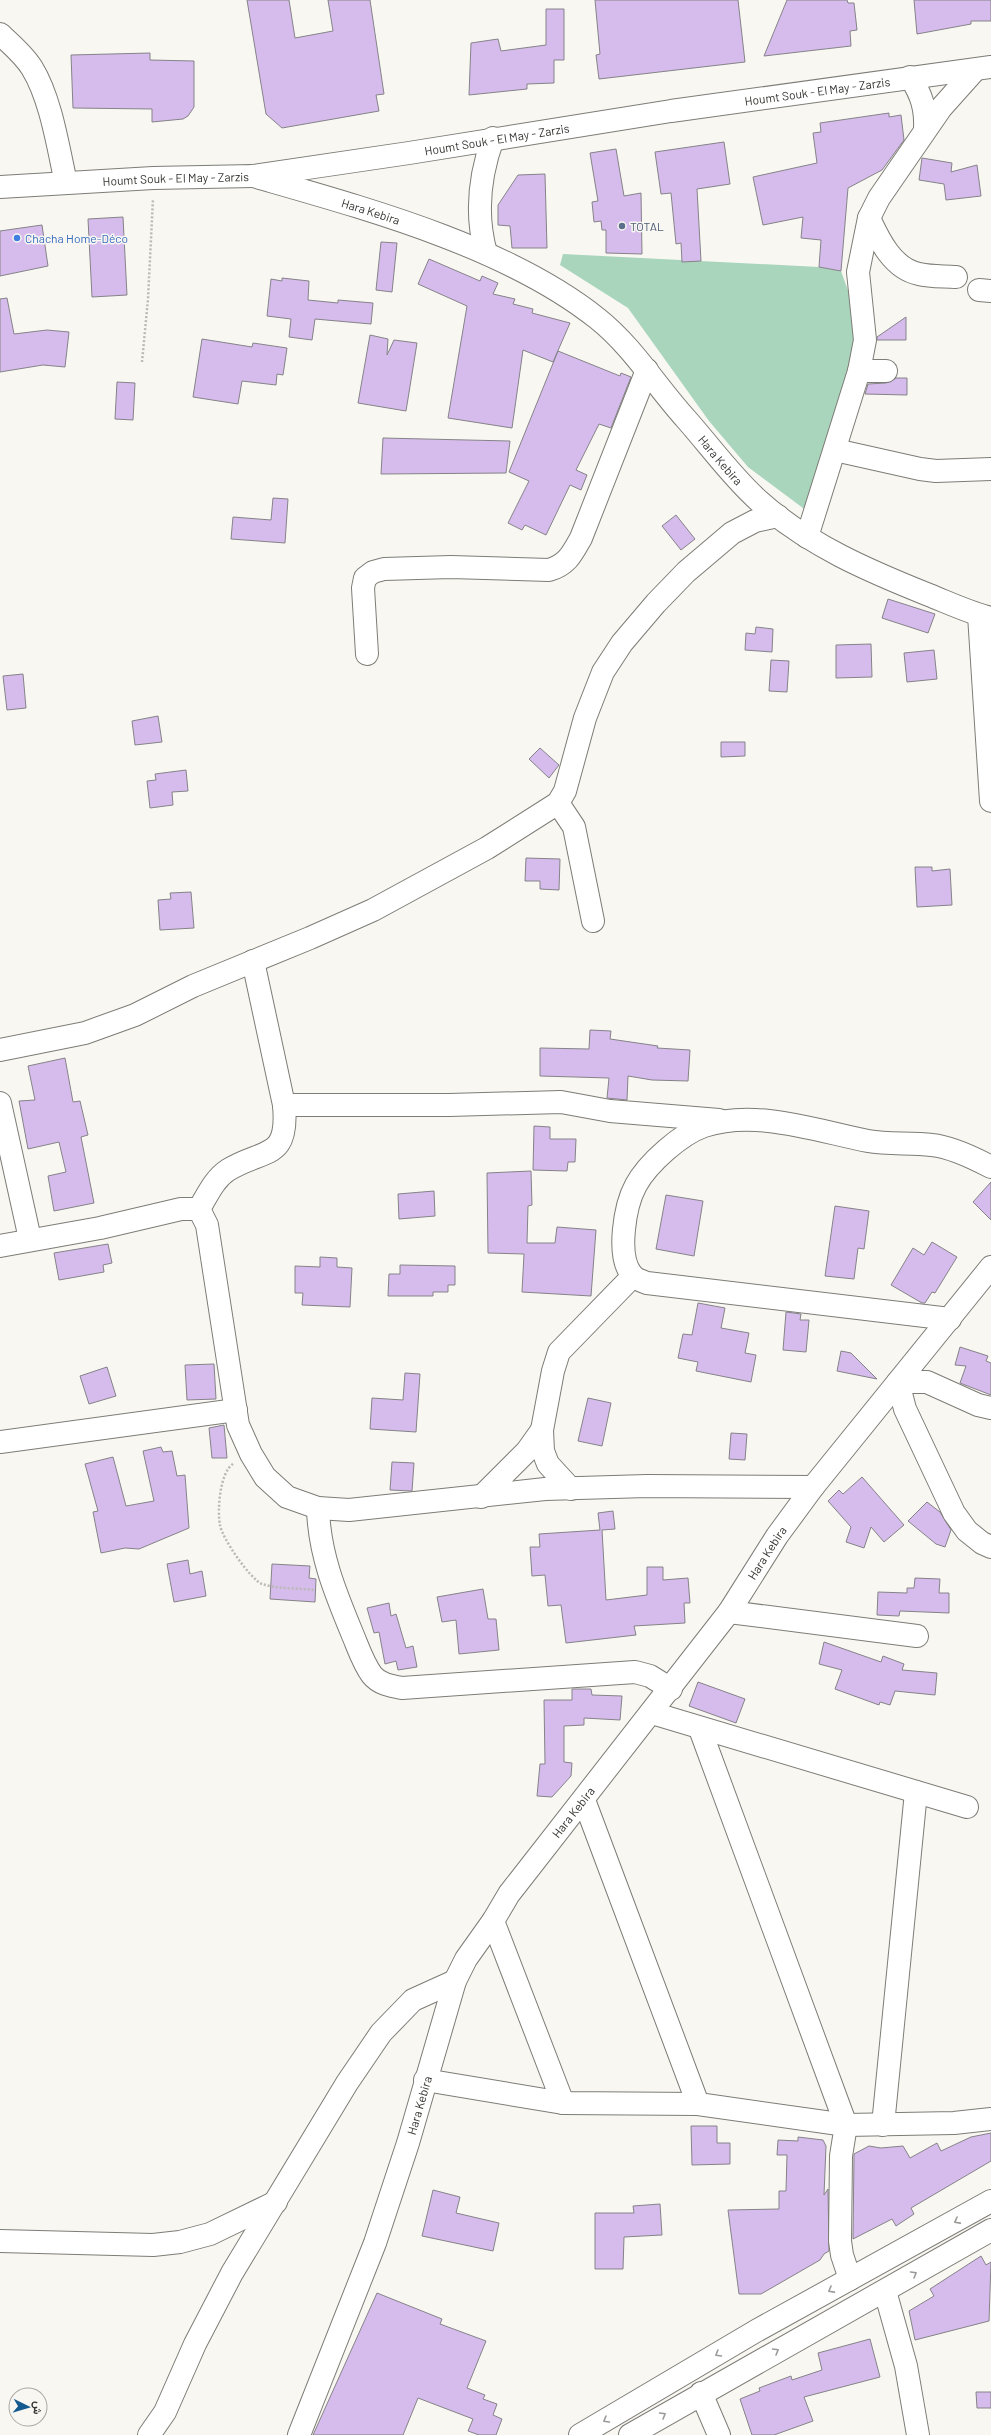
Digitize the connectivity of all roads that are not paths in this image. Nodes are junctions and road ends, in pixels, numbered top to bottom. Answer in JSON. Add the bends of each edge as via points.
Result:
{"nodes":[{"id":1,"x":0,"y":34,"type":"edge"},
{"id":2,"x":983,"y":68,"type":"edge"},
{"id":3,"x":910,"y":77,"type":"junction"},
{"id":4,"x":926,"y":130,"type":"junction"},
{"id":5,"x":493,"y":138,"type":"junction"},
{"id":6,"x":253,"y":176,"type":"junction"},
{"id":7,"x":66,"y":183,"type":"junction"},
{"id":8,"x":0,"y":187,"type":"edge"},
{"id":9,"x":869,"y":218,"type":"junction"},
{"id":10,"x":486,"y":253,"type":"junction"},
{"id":11,"x":956,"y":277,"type":"dead end"},
{"id":12,"x":647,"y":370,"type":"junction"},
{"id":13,"x":859,"y":371,"type":"junction"},
{"id":14,"x":886,"y":371,"type":"dead end"},
{"id":15,"x":835,"y":450,"type":"junction"},
{"id":16,"x":991,"y":469,"type":"edge"},
{"id":17,"x":778,"y":516,"type":"junction"},
{"id":18,"x":807,"y":536,"type":"junction"},
{"id":19,"x":985,"y":616,"type":"edge"},
{"id":20,"x":367,"y":654,"type":"dead end"},
{"id":21,"x":991,"y":800,"type":"edge"},
{"id":22,"x":558,"y":803,"type":"junction"},
{"id":23,"x":592,"y":921,"type":"dead end"},
{"id":24,"x":254,"y":961,"type":"junction"},
{"id":25,"x":0,"y":1050,"type":"edge"},
{"id":26,"x":0,"y":1103,"type":"edge"},
{"id":27,"x":284,"y":1105,"type":"junction"},
{"id":28,"x":726,"y":1121,"type":"junction"},
{"id":29,"x":991,"y":1167,"type":"edge"},
{"id":30,"x":199,"y":1209,"type":"junction"},
{"id":31,"x":30,"y":1239,"type":"junction"},
{"id":32,"x":0,"y":1246,"type":"edge"},
{"id":33,"x":991,"y":1267,"type":"edge"},
{"id":34,"x":633,"y":1276,"type":"junction"},
{"id":35,"x":950,"y":1318,"type":"junction"},
{"id":36,"x":898,"y":1382,"type":"junction"},
{"id":37,"x":991,"y":1408,"type":"edge"},
{"id":38,"x":236,"y":1410,"type":"junction"},
{"id":39,"x":542,"y":1430,"type":"junction"},
{"id":40,"x":0,"y":1442,"type":"edge"},
{"id":41,"x":813,"y":1487,"type":"junction"},
{"id":42,"x":571,"y":1489,"type":"junction"},
{"id":43,"x":481,"y":1497,"type":"junction"},
{"id":44,"x":318,"y":1508,"type":"junction"},
{"id":45,"x":991,"y":1547,"type":"edge"},
{"id":46,"x":729,"y":1612,"type":"junction"},
{"id":47,"x":917,"y":1636,"type":"dead end"},
{"id":48,"x":671,"y":1689,"type":"junction"},
{"id":49,"x":652,"y":1713,"type":"junction"},
{"id":50,"x":700,"y":1729,"type":"junction"},
{"id":51,"x":916,"y":1792,"type":"junction"},
{"id":52,"x":584,"y":1800,"type":"junction"},
{"id":53,"x":967,"y":1807,"type":"dead end"},
{"id":54,"x":493,"y":1921,"type":"junction"},
{"id":55,"x":455,"y":1981,"type":"junction"},
{"id":56,"x":425,"y":2080,"type":"junction"},
{"id":57,"x":562,"y":2103,"type":"junction"},
{"id":58,"x":698,"y":2104,"type":"junction"},
{"id":59,"x":991,"y":2119,"type":"edge"},
{"id":60,"x":846,"y":2125,"type":"junction"},
{"id":61,"x":882,"y":2125,"type":"junction"},
{"id":62,"x":276,"y":2202,"type":"junction"},
{"id":63,"x":991,"y":2202,"type":"edge"},
{"id":64,"x":991,"y":2230,"type":"edge"},
{"id":65,"x":0,"y":2241,"type":"edge"},
{"id":66,"x":850,"y":2279,"type":"junction"},
{"id":67,"x":885,"y":2291,"type":"junction"},
{"id":68,"x":701,"y":2393,"type":"junction"},
{"id":69,"x":149,"y":2435,"type":"edge"},
{"id":70,"x":299,"y":2435,"type":"edge"},
{"id":71,"x":580,"y":2435,"type":"edge"},
{"id":72,"x":630,"y":2435,"type":"edge"},
{"id":73,"x":719,"y":2435,"type":"edge"},
{"id":74,"x":918,"y":2435,"type":"edge"}],
"edges":[{"from":1,"to":7,"type":"street","via":[[32,68],[42,89]]},
{"from":2,"to":3,"type":"street","name":"Houmt Souk - El May - Zarzis"},
{"from":2,"to":4,"type":"street","via":[[941,108]]},
{"from":3,"to":4,"type":"street","via":[[925,106]]},
{"from":3,"to":5,"type":"street","name":"Houmt Souk - El May - Zarzis"},
{"from":4,"to":9,"type":"street","via":[[879,198]]},
{"from":5,"to":6,"type":"street","name":"Houmt Souk - El May - Zarzis"},
{"from":5,"to":10,"type":"street","via":[[485,160],[479,207],[480,230]]},
{"from":6,"to":7,"type":"street","name":"Houmt Souk - El May - Zarzis"},
{"from":6,"to":10,"type":"street","name":"Hara Kebira","via":[[331,198]]},
{"from":7,"to":8,"type":"street","name":"Houmt Souk - El May - Zarzis"},
{"from":9,"to":11,"type":"street","via":[[889,254],[911,271]]},
{"from":9,"to":13,"type":"street","via":[[858,272],[866,340]]},
{"from":10,"to":12,"type":"street","name":"Hara Kebira","via":[[571,298],[600,321]]},
{"from":12,"to":17,"type":"street","name":"Hara Kebira","via":[[680,412],[758,500]]},
{"from":12,"to":20,"type":"street","via":[[581,538],[570,558],[561,566],[549,570],[451,567],[373,572],[366,578],[363,588]]},
{"from":13,"to":14,"type":"street"},
{"from":13,"to":15,"type":"street"},
{"from":15,"to":16,"type":"street","via":[[936,471]]},
{"from":15,"to":18,"type":"street"},
{"from":17,"to":18,"type":"street","name":"Hara Kebira"},
{"from":17,"to":22,"type":"street","via":[[755,521],[732,533],[686,572],[656,602],[622,643],[603,672],[586,718],[566,790]]},
{"from":18,"to":19,"type":"street","name":"Hara Kebira","via":[[868,571]]},
{"from":19,"to":21,"type":"street"},
{"from":22,"to":23,"type":"street","via":[[574,827]]},
{"from":22,"to":24,"type":"street","via":[[487,848],[373,910]]},
{"from":24,"to":25,"type":"street","via":[[193,986],[135,1015],[86,1033]]},
{"from":24,"to":27,"type":"street"},
{"from":26,"to":31,"type":"street"},
{"from":27,"to":28,"type":"street","via":[[390,1106],[561,1102],[610,1111]]},
{"from":27,"to":30,"type":"street","via":[[286,1126],[282,1141],[264,1154],[228,1170],[215,1183]]},
{"from":28,"to":29,"type":"street","via":[[758,1121],[870,1141],[933,1145]]},
{"from":28,"to":34,"type":"street","via":[[703,1126],[671,1146],[636,1185],[623,1237],[626,1267]]},
{"from":30,"to":31,"type":"street","via":[[181,1209],[100,1228]]},
{"from":30,"to":38,"type":"street","via":[[207,1225]]},
{"from":31,"to":32,"type":"street"},
{"from":33,"to":35,"type":"street","name":"Hara Kebira"},
{"from":34,"to":35,"type":"street","via":[[647,1283]]},
{"from":34,"to":39,"type":"street","via":[[559,1352],[552,1371]]},
{"from":35,"to":36,"type":"street","name":"Hara Kebira"},
{"from":36,"to":37,"type":"street","via":[[927,1382],[978,1405]]},
{"from":36,"to":41,"type":"street","name":"Hara Kebira"},
{"from":36,"to":45,"type":"street","via":[[905,1409],[954,1514],[967,1531],[982,1544]]},
{"from":38,"to":40,"type":"street"},
{"from":38,"to":44,"type":"street","via":[[238,1425],[265,1477],[287,1497]]},
{"from":39,"to":42,"type":"street","via":[[543,1451],[548,1464]]},
{"from":39,"to":43,"type":"street","via":[[527,1451]]},
{"from":41,"to":42,"type":"street","via":[[647,1486]]},
{"from":41,"to":46,"type":"street","name":"Hara Kebira","via":[[777,1536]]},
{"from":42,"to":43,"type":"street","via":[[545,1489]]},
{"from":43,"to":44,"type":"street","via":[[349,1510]]},
{"from":44,"to":48,"type":"street","via":[[318,1530],[334,1593],[365,1663],[372,1676],[383,1684],[402,1688],[634,1672],[650,1676]]},
{"from":46,"to":47,"type":"street"},
{"from":46,"to":48,"type":"street","name":"Hara Kebira"},
{"from":48,"to":49,"type":"street","name":"Hara Kebira"},
{"from":49,"to":50,"type":"street"},
{"from":49,"to":52,"type":"street","name":"Hara Kebira"},
{"from":50,"to":51,"type":"street"},
{"from":50,"to":60,"type":"street"},
{"from":51,"to":53,"type":"street"},
{"from":51,"to":61,"type":"street"},
{"from":52,"to":54,"type":"street","name":"Hara Kebira","via":[[509,1894]]},
{"from":52,"to":58,"type":"street"},
{"from":54,"to":55,"type":"street","name":"Hara Kebira","via":[[466,1958]]},
{"from":54,"to":57,"type":"street"},
{"from":55,"to":56,"type":"street","name":"Hara Kebira"},
{"from":55,"to":62,"type":"street","via":[[413,2000],[381,2033],[317,2130]]},
{"from":56,"to":57,"type":"street"},
{"from":56,"to":70,"type":"street","name":"Hara Kebira","via":[[376,2243]]},
{"from":57,"to":58,"type":"street"},
{"from":58,"to":60,"type":"street"},
{"from":59,"to":61,"type":"street"},
{"from":60,"to":61,"type":"street"},
{"from":60,"to":66,"type":"street","via":[[841,2156],[840,2241]]},
{"from":62,"to":65,"type":"street","via":[[210,2234],[180,2242],[153,2245]]},
{"from":62,"to":69,"type":"street","via":[[232,2273],[195,2344],[165,2412]]},
{"from":63,"to":66,"type":"street","one_way":true},
{"from":67,"to":64,"type":"street","one_way":true},
{"from":66,"to":71,"type":"street","one_way":true,"via":[[756,2331]]},
{"from":68,"to":67,"type":"street","one_way":true},
{"from":67,"to":74,"type":"street","via":[[906,2366]]},
{"from":72,"to":68,"type":"street","one_way":true},
{"from":68,"to":73,"type":"street"}]}
